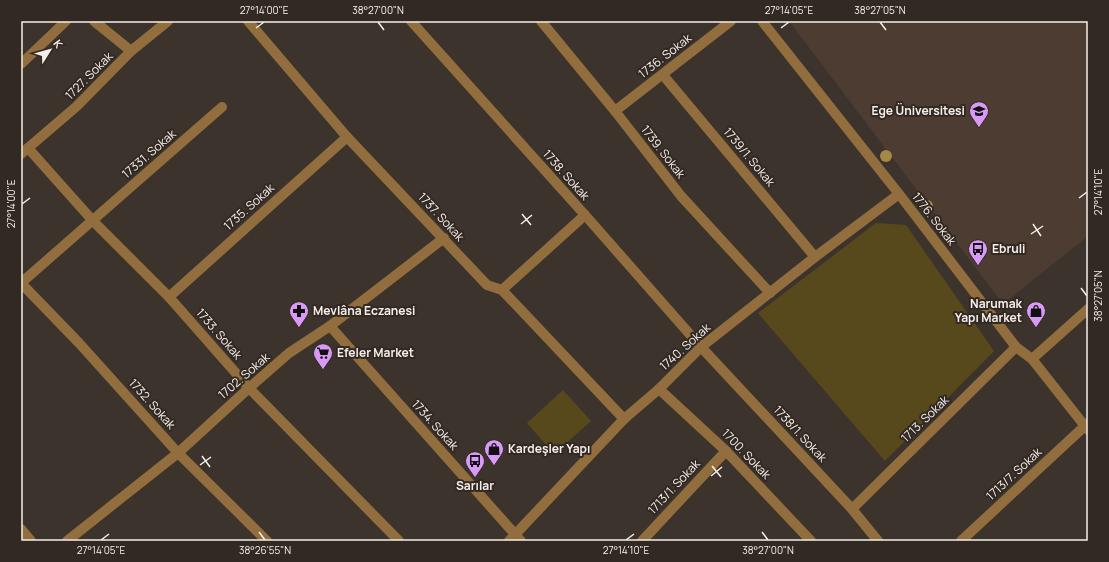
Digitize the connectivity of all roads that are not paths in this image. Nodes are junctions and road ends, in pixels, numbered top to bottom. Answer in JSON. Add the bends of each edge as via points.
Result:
{"nodes":[{"id":1,"x":66,"y":21,"type":"edge"},
{"id":2,"x":94,"y":21,"type":"edge"},
{"id":3,"x":168,"y":21,"type":"edge"},
{"id":4,"x":248,"y":21,"type":"edge"},
{"id":5,"x":411,"y":21,"type":"edge"},
{"id":6,"x":541,"y":21,"type":"edge"},
{"id":7,"x":731,"y":21,"type":"edge"},
{"id":8,"x":762,"y":21,"type":"edge"},
{"id":9,"x":131,"y":51,"type":"junction"},
{"id":10,"x":21,"y":64,"type":"edge"},
{"id":11,"x":663,"y":75,"type":"junction"},
{"id":12,"x":222,"y":107,"type":"dead end"},
{"id":13,"x":615,"y":111,"type":"junction"},
{"id":14,"x":347,"y":137,"type":"junction"},
{"id":15,"x":24,"y":151,"type":"edge"},
{"id":16,"x":899,"y":194,"type":"junction"},
{"id":17,"x":585,"y":215,"type":"junction"},
{"id":18,"x":93,"y":221,"type":"junction"},
{"id":19,"x":444,"y":238,"type":"junction"},
{"id":20,"x":815,"y":256,"type":"junction"},
{"id":21,"x":21,"y":283,"type":"edge"},
{"id":22,"x":502,"y":290,"type":"junction"},
{"id":23,"x":770,"y":294,"type":"junction"},
{"id":24,"x":169,"y":297,"type":"junction"},
{"id":25,"x":1088,"y":309,"type":"edge"},
{"id":26,"x":330,"y":326,"type":"junction"},
{"id":27,"x":701,"y":347,"type":"junction"},
{"id":28,"x":1016,"y":347,"type":"junction"},
{"id":29,"x":1032,"y":360,"type":"junction"},
{"id":30,"x":249,"y":388,"type":"junction"},
{"id":31,"x":659,"y":389,"type":"junction"},
{"id":32,"x":624,"y":419,"type":"junction"},
{"id":33,"x":1087,"y":426,"type":"edge"},
{"id":34,"x":726,"y":450,"type":"junction"},
{"id":35,"x":178,"y":453,"type":"junction"},
{"id":36,"x":852,"y":509,"type":"junction"},
{"id":37,"x":21,"y":529,"type":"edge"},
{"id":38,"x":515,"y":539,"type":"edge"},
{"id":39,"x":31,"y":541,"type":"edge"},
{"id":40,"x":67,"y":541,"type":"edge"},
{"id":41,"x":267,"y":541,"type":"edge"},
{"id":42,"x":399,"y":541,"type":"edge"},
{"id":43,"x":642,"y":541,"type":"edge"},
{"id":44,"x":811,"y":541,"type":"edge"},
{"id":45,"x":878,"y":541,"type":"edge"},
{"id":46,"x":962,"y":541,"type":"edge"}],
"edges":[{"from":1,"to":10,"type":"street"},
{"from":2,"to":9,"type":"street"},
{"from":3,"to":9,"type":"street","name":"1727. Sokak"},
{"from":4,"to":14,"type":"street","name":"1737. Sokak"},
{"from":5,"to":17,"type":"street","name":"1738. Sokak"},
{"from":6,"to":13,"type":"street","name":"1739. Sokak"},
{"from":7,"to":11,"type":"street","name":"1736. Sokak"},
{"from":8,"to":16,"type":"street","name":"1776. Sokak"},
{"from":9,"to":15,"type":"street","name":"1727. Sokak","via":[[78,106]]},
{"from":11,"to":13,"type":"street","name":"1736. Sokak"},
{"from":11,"to":20,"type":"street","name":"1739/1. Sokak"},
{"from":12,"to":18,"type":"street","name":"17331. Sokak"},
{"from":13,"to":23,"type":"street","name":"1739. Sokak","via":[[681,196]]},
{"from":14,"to":19,"type":"street","name":"1737. Sokak"},
{"from":14,"to":24,"type":"street","name":"1735. Sokak"},
{"from":15,"to":18,"type":"street","name":"1733. Sokak"},
{"from":16,"to":20,"type":"street","name":"1740. Sokak"},
{"from":16,"to":28,"type":"street","name":"1776. Sokak"},
{"from":17,"to":22,"type":"street"},
{"from":17,"to":27,"type":"street","name":"1738. Sokak"},
{"from":18,"to":21,"type":"street","name":"17331. Sokak"},
{"from":18,"to":24,"type":"street","name":"1733. Sokak"},
{"from":19,"to":22,"type":"street","name":"1737. Sokak","via":[[487,285]]},
{"from":19,"to":26,"type":"street","name":"1702. Sokak"},
{"from":20,"to":23,"type":"street","name":"1740. Sokak"},
{"from":21,"to":35,"type":"street","name":"1732. Sokak"},
{"from":22,"to":32,"type":"street","name":"1737. Sokak"},
{"from":23,"to":27,"type":"street","name":"1740. Sokak"},
{"from":24,"to":30,"type":"street","name":"1733. Sokak"},
{"from":25,"to":29,"type":"street"},
{"from":26,"to":30,"type":"street","name":"1702. Sokak","via":[[289,353]]},
{"from":26,"to":38,"type":"street","name":"1734. Sokak"},
{"from":27,"to":31,"type":"street","name":"1740. Sokak"},
{"from":27,"to":36,"type":"street","name":"1738/1. Sokak"},
{"from":28,"to":29,"type":"street","name":"1776. Sokak"},
{"from":28,"to":36,"type":"street","name":"1713. Sokak"},
{"from":29,"to":33,"type":"street","name":"1776. Sokak"},
{"from":30,"to":35,"type":"street","name":"1702. Sokak"},
{"from":30,"to":42,"type":"street","name":"1733. Sokak"},
{"from":31,"to":32,"type":"street","name":"1740. Sokak"},
{"from":31,"to":34,"type":"street","name":"1700. Sokak"},
{"from":32,"to":38,"type":"street","name":"1740. Sokak"},
{"from":33,"to":46,"type":"street","name":"1713/7. Sokak"},
{"from":34,"to":43,"type":"street","name":"1713/1. Sokak"},
{"from":34,"to":44,"type":"street","name":"1700. Sokak"},
{"from":35,"to":40,"type":"street","name":"1702. Sokak"},
{"from":35,"to":41,"type":"street","name":"1732. Sokak"},
{"from":36,"to":45,"type":"street","name":"1738/1. Sokak"},
{"from":37,"to":39,"type":"street"}]}
